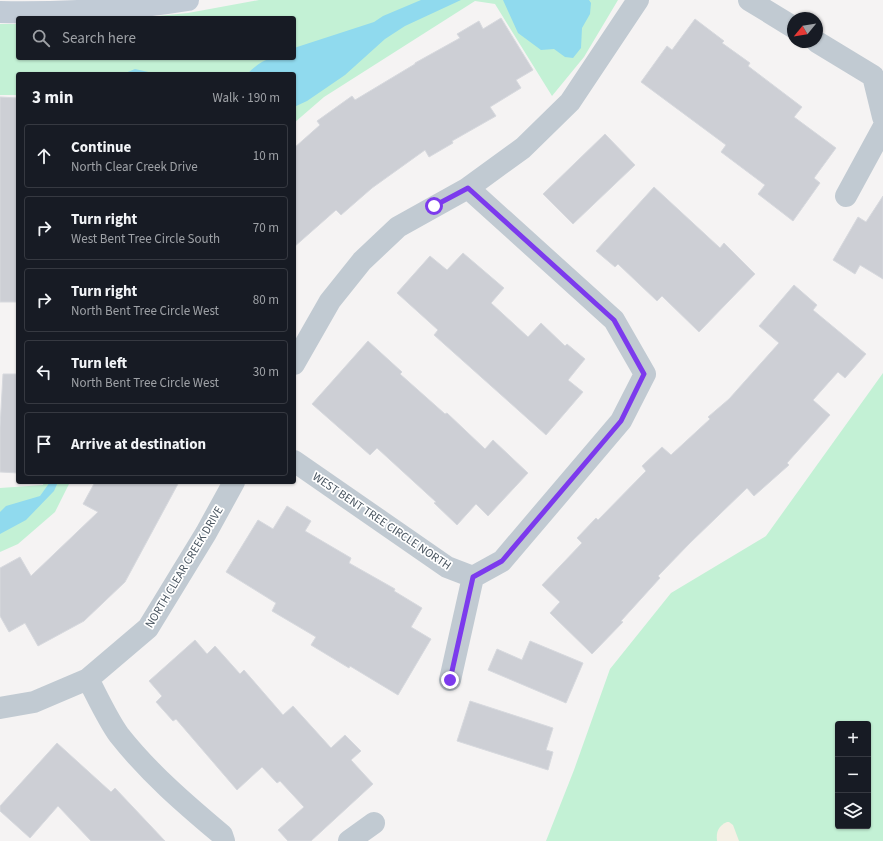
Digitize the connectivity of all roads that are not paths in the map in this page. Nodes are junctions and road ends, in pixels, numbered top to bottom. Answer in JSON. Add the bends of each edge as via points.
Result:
{"nodes":[{"id":1,"x":188,"y":0,"type":"edge"},
{"id":2,"x":638,"y":0,"type":"edge"},
{"id":3,"x":749,"y":0,"type":"edge"},
{"id":4,"x":0,"y":12,"type":"edge"},
{"id":5,"x":787,"y":23,"type":"edge"},
{"id":6,"x":823,"y":46,"type":"edge"},
{"id":7,"x":883,"y":117,"type":"edge"},
{"id":8,"x":883,"y":128,"type":"edge"},
{"id":9,"x":468,"y":188,"type":"junction"},
{"id":10,"x":846,"y":196,"type":"dead end"},
{"id":11,"x":296,"y":360,"type":"edge"},
{"id":12,"x":296,"y":462,"type":"edge"},
{"id":13,"x":233,"y":484,"type":"edge"},
{"id":14,"x":473,"y":577,"type":"junction"},
{"id":15,"x":88,"y":679,"type":"junction"},
{"id":16,"x":450,"y":680,"type":"dead end"},
{"id":17,"x":0,"y":708,"type":"edge"},
{"id":18,"x":374,"y":823,"type":"dead end"},
{"id":19,"x":224,"y":841,"type":"edge"},
{"id":20,"x":349,"y":841,"type":"edge"}],
"edges":[{"from":1,"to":4,"type":"main road","via":[[124,8]]},
{"from":2,"to":9,"type":"street","via":[[570,102],[524,148]]},
{"from":3,"to":5,"type":"street"},
{"from":6,"to":7,"type":"street","via":[[873,76]]},
{"from":8,"to":10,"type":"street"},
{"from":9,"to":11,"type":"street","via":[[398,227],[362,261],[330,301]]},
{"from":9,"to":14,"type":"street","via":[[614,320],[644,374],[621,421],[502,561]]},
{"from":12,"to":14,"type":"street","name":"WEST BENT TREE CIRCLE NORTH","via":[[448,567]]},
{"from":13,"to":15,"type":"street","name":"NORTH CLEAR CREEK DRIVE","via":[[148,628]]},
{"from":14,"to":16,"type":"street"},
{"from":15,"to":17,"type":"street","name":"NORTH CLEAR CREEK DRIVE","via":[[34,702]]},
{"from":15,"to":19,"type":"street","via":[[119,734],[183,802],[222,835]]},
{"from":18,"to":20,"type":"street"}]}
